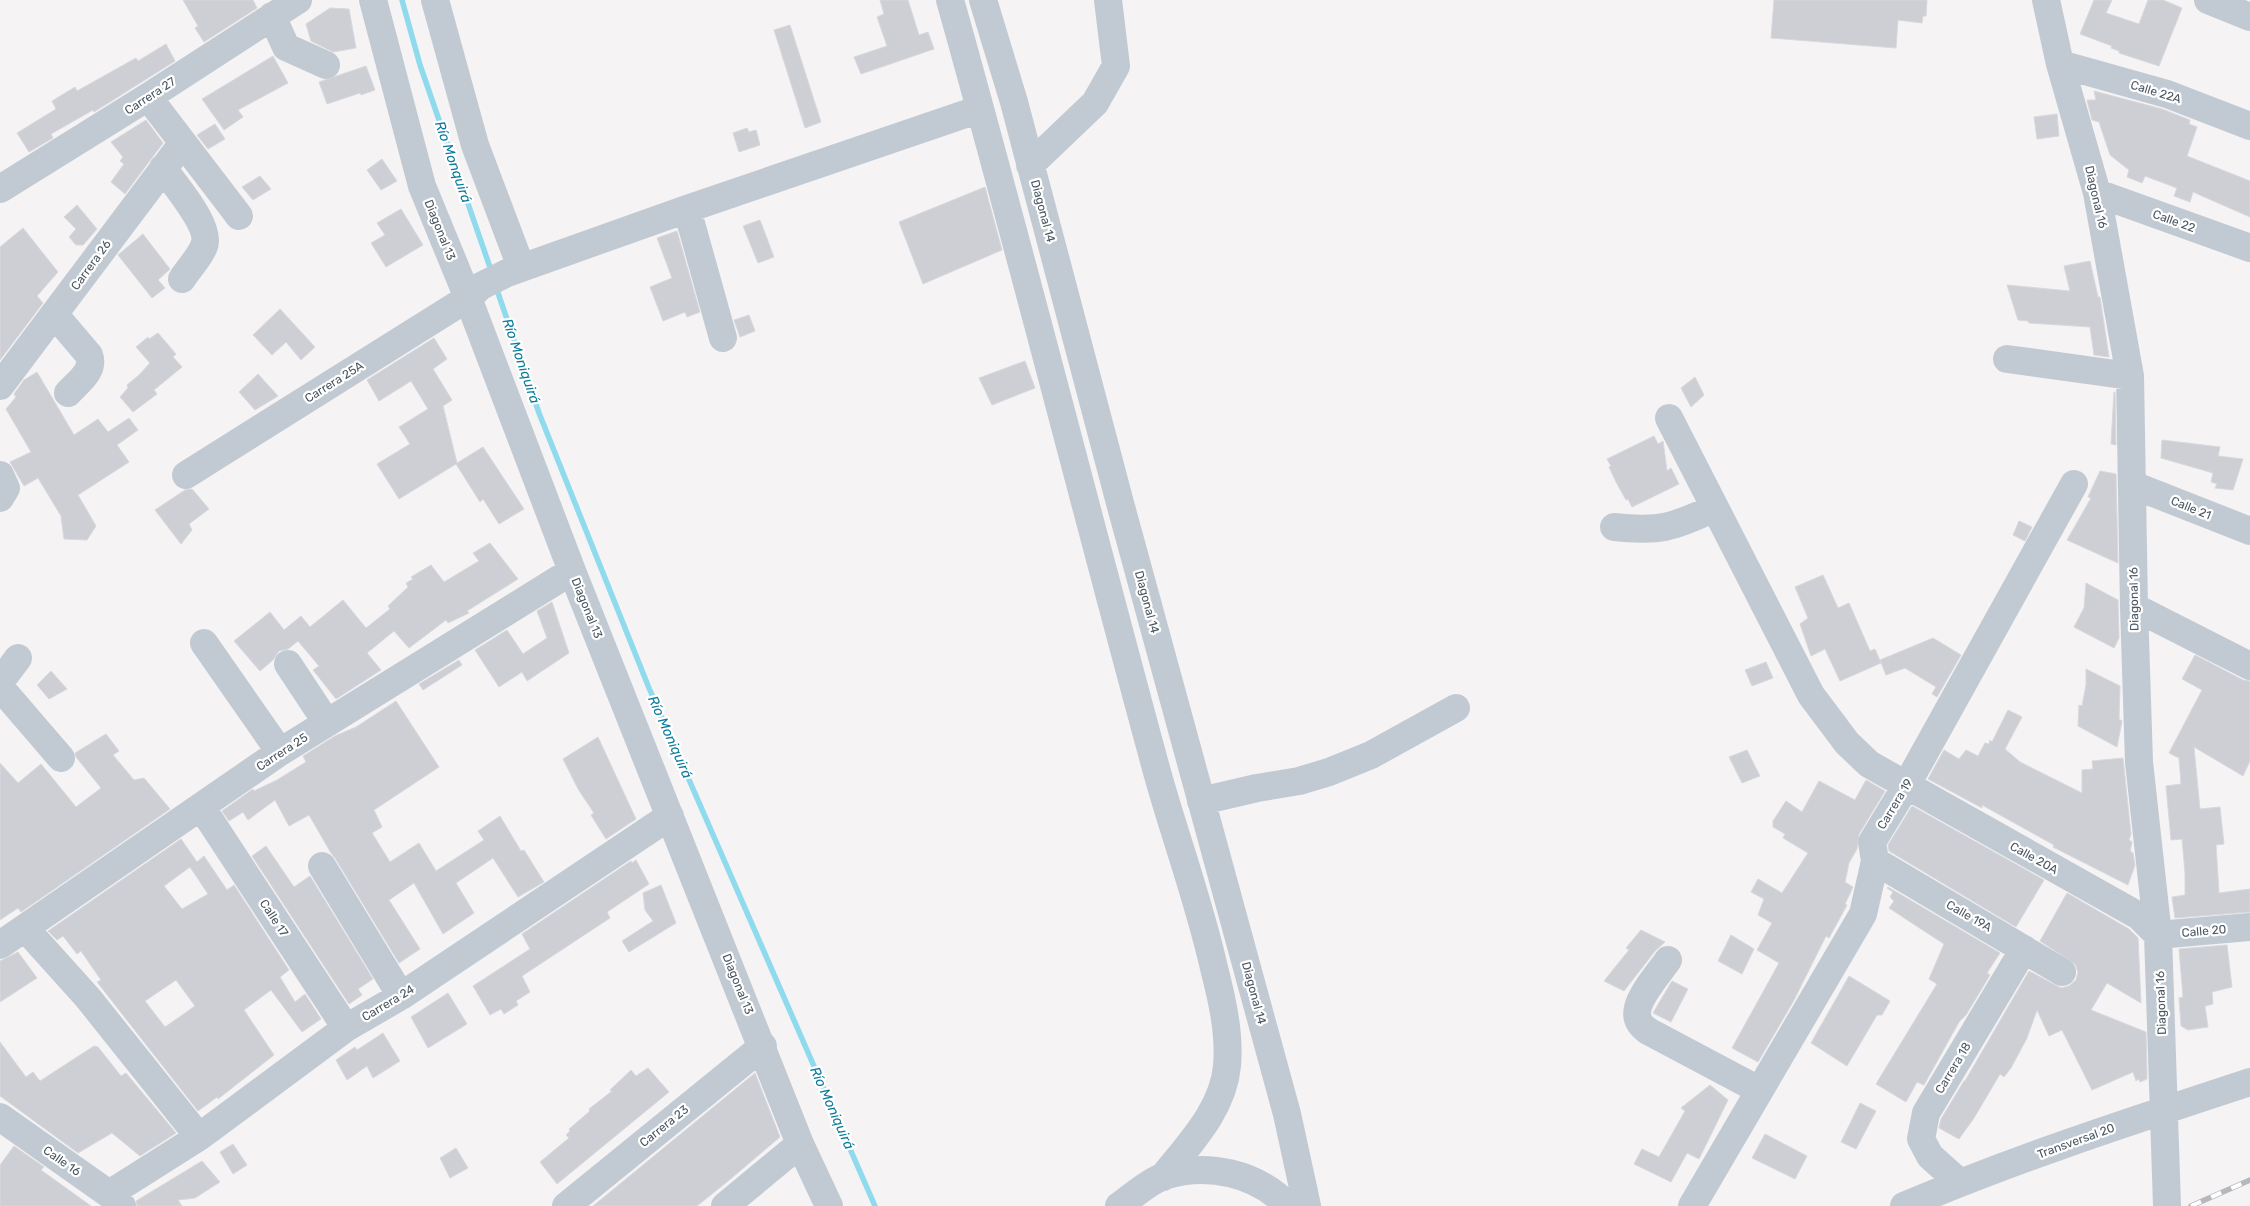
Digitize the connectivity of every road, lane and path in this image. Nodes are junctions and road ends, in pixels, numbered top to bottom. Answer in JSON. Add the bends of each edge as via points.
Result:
{"nodes":[{"id":1,"x":298,"y":0,"type":"edge"},
{"id":2,"x":373,"y":0,"type":"edge"},
{"id":3,"x":435,"y":0,"type":"edge"},
{"id":4,"x":950,"y":0,"type":"edge"},
{"id":5,"x":983,"y":0,"type":"edge"},
{"id":6,"x":1108,"y":0,"type":"edge"},
{"id":7,"x":2046,"y":0,"type":"edge"},
{"id":8,"x":2068,"y":0,"type":"edge"},
{"id":9,"x":2208,"y":0,"type":"edge"},
{"id":10,"x":272,"y":16,"type":"junction"},
{"id":11,"x":2250,"y":17,"type":"edge"},
{"id":12,"x":2054,"y":32,"type":"junction"},
{"id":13,"x":2060,"y":64,"type":"junction"},
{"id":14,"x":326,"y":65,"type":"dead end"},
{"id":15,"x":148,"y":97,"type":"junction"},
{"id":16,"x":980,"y":109,"type":"junction"},
{"id":17,"x":2250,"y":126,"type":"edge"},
{"id":18,"x":182,"y":144,"type":"junction"},
{"id":19,"x":1030,"y":165,"type":"junction"},
{"id":20,"x":163,"y":168,"type":"junction"},
{"id":21,"x":0,"y":189,"type":"edge"},
{"id":22,"x":2097,"y":193,"type":"junction"},
{"id":23,"x":686,"y":209,"type":"junction"},
{"id":24,"x":239,"y":216,"type":"dead end"},
{"id":25,"x":2250,"y":248,"type":"edge"},
{"id":26,"x":514,"y":270,"type":"junction"},
{"id":27,"x":182,"y":279,"type":"dead end"},
{"id":28,"x":474,"y":292,"type":"junction"},
{"id":29,"x":55,"y":314,"type":"junction"},
{"id":30,"x":723,"y":338,"type":"dead end"},
{"id":31,"x":2006,"y":359,"type":"dead end"},
{"id":32,"x":2130,"y":376,"type":"junction"},
{"id":33,"x":0,"y":386,"type":"edge"},
{"id":34,"x":68,"y":393,"type":"dead end"},
{"id":35,"x":1669,"y":418,"type":"dead end"},
{"id":36,"x":0,"y":475,"type":"edge"},
{"id":37,"x":186,"y":475,"type":"dead end"},
{"id":38,"x":2074,"y":484,"type":"dead end"},
{"id":39,"x":2133,"y":485,"type":"junction"},
{"id":40,"x":0,"y":498,"type":"edge"},
{"id":41,"x":1715,"y":508,"type":"junction"},
{"id":42,"x":1614,"y":527,"type":"dead end"},
{"id":43,"x":2250,"y":531,"type":"edge"},
{"id":44,"x":572,"y":570,"type":"junction"},
{"id":45,"x":2134,"y":607,"type":"junction"},
{"id":46,"x":204,"y":643,"type":"dead end"},
{"id":47,"x":18,"y":658,"type":"dead end"},
{"id":48,"x":288,"y":664,"type":"dead end"},
{"id":49,"x":2250,"y":666,"type":"edge"},
{"id":50,"x":0,"y":682,"type":"edge"},
{"id":51,"x":0,"y":687,"type":"edge"},
{"id":52,"x":1456,"y":708,"type":"dead end"},
{"id":53,"x":327,"y":723,"type":"junction"},
{"id":54,"x":280,"y":752,"type":"junction"},
{"id":55,"x":61,"y":758,"type":"dead end"},
{"id":56,"x":1906,"y":786,"type":"junction"},
{"id":57,"x":1201,"y":801,"type":"junction"},
{"id":58,"x":202,"y":808,"type":"junction"},
{"id":59,"x":670,"y":816,"type":"junction"},
{"id":60,"x":1875,"y":861,"type":"junction"},
{"id":61,"x":322,"y":866,"type":"dead end"},
{"id":62,"x":2250,"y":927,"type":"edge"},
{"id":63,"x":24,"y":928,"type":"junction"},
{"id":64,"x":2158,"y":935,"type":"junction"},
{"id":65,"x":0,"y":945,"type":"edge"},
{"id":66,"x":2024,"y":949,"type":"junction"},
{"id":67,"x":1668,"y":960,"type":"dead end"},
{"id":68,"x":2062,"y":972,"type":"dead end"},
{"id":69,"x":401,"y":996,"type":"junction"},
{"id":70,"x":346,"y":1028,"type":"junction"},
{"id":71,"x":763,"y":1046,"type":"junction"},
{"id":72,"x":2250,"y":1082,"type":"edge"},
{"id":73,"x":1759,"y":1090,"type":"junction"},
{"id":74,"x":2165,"y":1110,"type":"junction"},
{"id":75,"x":0,"y":1119,"type":"edge"},
{"id":76,"x":200,"y":1137,"type":"junction"},
{"id":77,"x":800,"y":1144,"type":"junction"},
{"id":78,"x":1163,"y":1177,"type":"junction"},
{"id":79,"x":1960,"y":1182,"type":"junction"},
{"id":80,"x":116,"y":1200,"type":"edge"},
{"id":81,"x":566,"y":1206,"type":"edge"},
{"id":82,"x":725,"y":1206,"type":"edge"},
{"id":83,"x":829,"y":1206,"type":"edge"},
{"id":84,"x":1119,"y":1206,"type":"edge"},
{"id":85,"x":1288,"y":1206,"type":"edge"},
{"id":86,"x":1307,"y":1206,"type":"edge"},
{"id":87,"x":1692,"y":1206,"type":"edge"},
{"id":88,"x":1904,"y":1206,"type":"edge"},
{"id":89,"x":2167,"y":1206,"type":"edge"}],
"edges":[{"from":1,"to":10,"type":"street","name":"Carrera 27"},
{"from":2,"to":28,"type":"street","name":"Diagonal 13","via":[[422,186]]},
{"from":3,"to":26,"type":"street"},
{"from":4,"to":16,"type":"street"},
{"from":5,"to":19,"type":"street","name":"Diagonal 14"},
{"from":6,"to":19,"type":"street","via":[[1116,66],[1110,79],[1095,103]]},
{"from":7,"to":12,"type":"street","name":"Diagonal 16"},
{"from":8,"to":12,"type":"street"},
{"from":9,"to":11,"type":"street"},
{"from":10,"to":14,"type":"street","via":[[286,47]]},
{"from":10,"to":15,"type":"street","name":"Carrera 27"},
{"from":12,"to":13,"type":"street","name":"Diagonal 16"},
{"from":13,"to":17,"type":"street","name":"Calle 22A","via":[[2167,94]]},
{"from":13,"to":22,"type":"street","name":"Diagonal 16"},
{"from":15,"to":18,"type":"street"},
{"from":15,"to":21,"type":"street","name":"Carrera 27"},
{"from":16,"to":23,"type":"street","name":"Carrera 25A"},
{"from":16,"to":78,"type":"street","via":[[1159,776],[1206,931],[1219,989],[1227,1047],[1222,1088],[1200,1131]]},
{"from":18,"to":20,"type":"street","name":"Carrera 26"},
{"from":18,"to":24,"type":"street"},
{"from":19,"to":57,"type":"street","name":"Diagonal 14"},
{"from":20,"to":27,"type":"street","via":[[202,224],[206,235],[205,245]]},
{"from":20,"to":29,"type":"street","name":"Carrera 26"},
{"from":22,"to":25,"type":"street","name":"Calle 22"},
{"from":22,"to":32,"type":"street","name":"Diagonal 16"},
{"from":23,"to":26,"type":"street","name":"Carrera 25A"},
{"from":23,"to":30,"type":"street"},
{"from":26,"to":28,"type":"street","name":"Carrera 25A"},
{"from":28,"to":37,"type":"street","name":"Carrera 25A"},
{"from":28,"to":44,"type":"street","name":"Diagonal 13"},
{"from":29,"to":33,"type":"street","name":"Carrera 26"},
{"from":29,"to":34,"type":"street","via":[[89,355],[91,362],[89,370]]},
{"from":31,"to":32,"type":"street"},
{"from":32,"to":39,"type":"street","name":"Diagonal 16"},
{"from":35,"to":41,"type":"street","name":"Calle 20A"},
{"from":36,"to":40,"type":"street","via":[[6,488]]},
{"from":38,"to":56,"type":"street","name":"Carrera 19"},
{"from":39,"to":43,"type":"street","name":"Calle 21"},
{"from":39,"to":45,"type":"street","name":"Diagonal 16"},
{"from":41,"to":42,"type":"street","via":[[1676,526],[1661,529]]},
{"from":41,"to":56,"type":"street","name":"Calle 20A","via":[[1811,694],[1852,748],[1869,764]]},
{"from":44,"to":53,"type":"street","name":"Carrera 25"},
{"from":44,"to":59,"type":"street","name":"Diagonal 13"},
{"from":45,"to":49,"type":"street"},
{"from":45,"to":64,"type":"street","name":"Diagonal 16","via":[[2139,762]]},
{"from":46,"to":54,"type":"street"},
{"from":47,"to":50,"type":"street"},
{"from":48,"to":53,"type":"street"},
{"from":51,"to":55,"type":"street"},
{"from":52,"to":57,"type":"street","via":[[1371,755],[1329,772]]},
{"from":53,"to":54,"type":"street","name":"Carrera 25"},
{"from":54,"to":58,"type":"street","name":"Carrera 25"},
{"from":56,"to":60,"type":"street","name":"Carrera 19","via":[[1872,842]]},
{"from":56,"to":64,"type":"street","name":"Calle 20A","via":[[2139,916]]},
{"from":57,"to":86,"type":"street","name":"Diagonal 14","via":[[1287,1114]]},
{"from":58,"to":63,"type":"street","name":"Carrera 25"},
{"from":58,"to":70,"type":"street","name":"Calle 17"},
{"from":59,"to":69,"type":"street","name":"Carrera 24"},
{"from":59,"to":71,"type":"street","name":"Diagonal 13"},
{"from":60,"to":66,"type":"street","name":"Calle 19A"},
{"from":60,"to":73,"type":"street","name":"Carrera 19","via":[[1863,914]]},
{"from":61,"to":69,"type":"street"},
{"from":62,"to":64,"type":"street","name":"Calle 20"},
{"from":63,"to":65,"type":"street","name":"Carrera 25"},
{"from":63,"to":76,"type":"street","via":[[88,998]]},
{"from":64,"to":74,"type":"street","name":"Diagonal 16"},
{"from":66,"to":68,"type":"street","name":"Calle 19A"},
{"from":66,"to":79,"type":"street","name":"Carrera 18","via":[[1926,1112],[1921,1139],[1930,1156]]},
{"from":67,"to":73,"type":"street","via":[[1640,1000],[1636,1010],[1638,1021],[1648,1032]]},
{"from":69,"to":70,"type":"street","name":"Carrera 24"},
{"from":70,"to":76,"type":"street","name":"Carrera 24"},
{"from":71,"to":77,"type":"street","name":"Diagonal 13"},
{"from":71,"to":81,"type":"street","name":"Carrera 23"},
{"from":72,"to":74,"type":"street","name":"Transversal 20"},
{"from":73,"to":87,"type":"street","name":"Carrera 19"},
{"from":74,"to":79,"type":"street","name":"Transversal 20"},
{"from":74,"to":89,"type":"street","name":"Diagonal 16"},
{"from":75,"to":80,"type":"street","name":"Calle 16"},
{"from":76,"to":80,"type":"street","name":"Carrera 24"},
{"from":77,"to":82,"type":"street"},
{"from":77,"to":83,"type":"street","name":"Diagonal 13"},
{"from":78,"to":84,"type":"street"},
{"from":78,"to":85,"type":"street","via":[[1189,1170],[1216,1170],[1242,1176],[1266,1187]]},
{"from":79,"to":88,"type":"street","name":"Transversal 20"}]}
